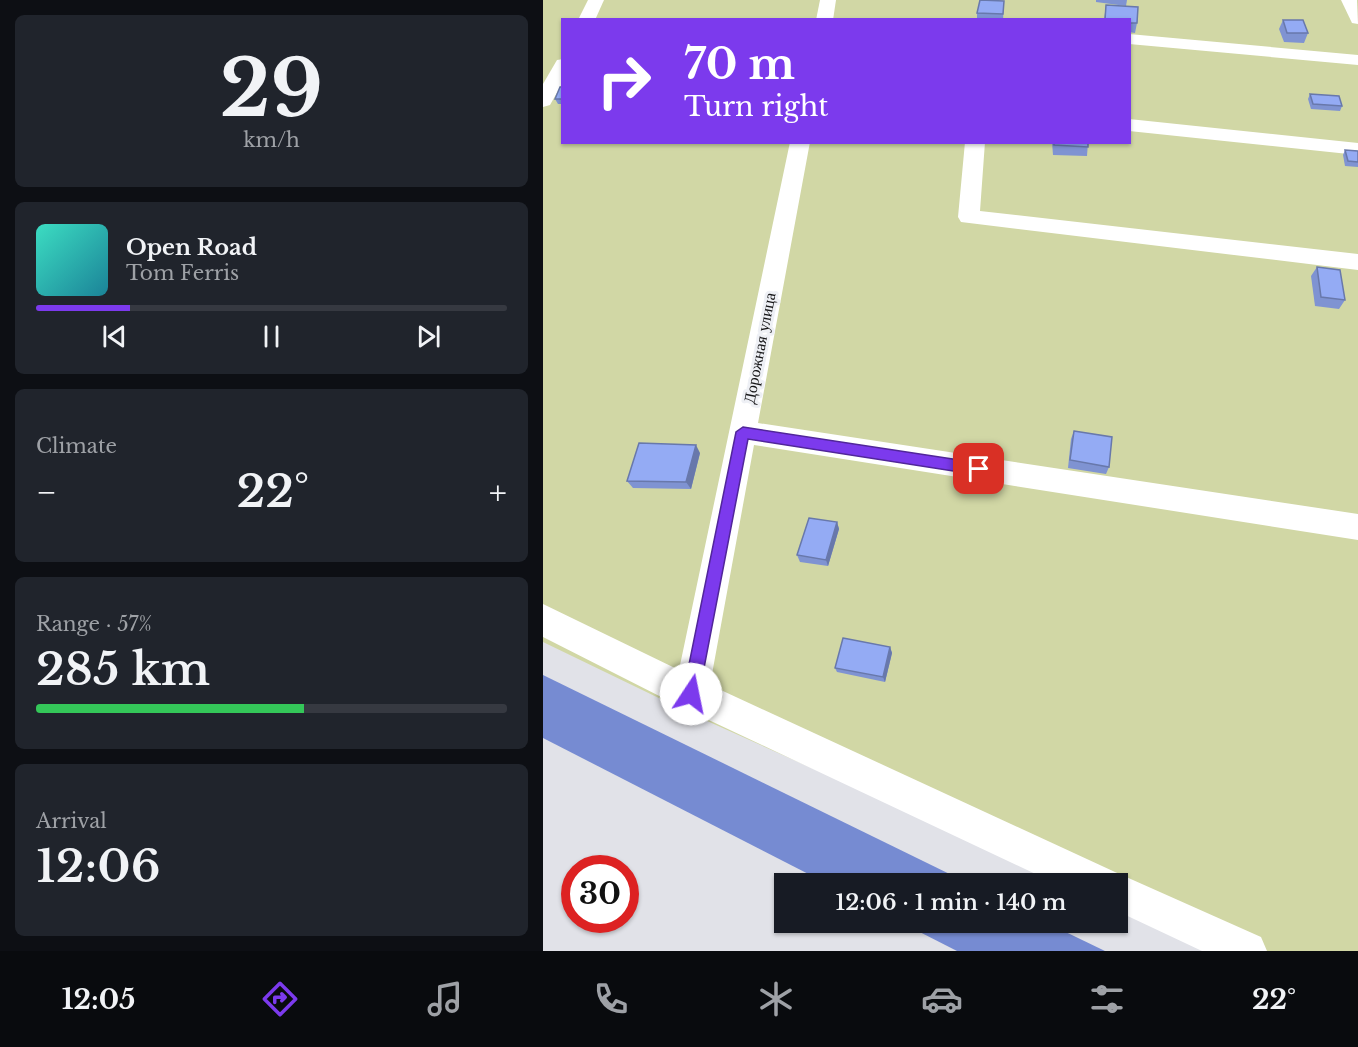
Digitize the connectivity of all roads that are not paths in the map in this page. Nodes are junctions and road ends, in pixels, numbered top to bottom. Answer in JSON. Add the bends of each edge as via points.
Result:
{"nodes":[{"id":1,"x":596,"y":0,"type":"edge"},
{"id":2,"x":828,"y":0,"type":"edge"},
{"id":3,"x":1349,"y":0,"type":"edge"},
{"id":4,"x":587,"y":18,"type":"edge"},
{"id":5,"x":824,"y":18,"type":"edge"},
{"id":6,"x":1358,"y":19,"type":"edge"},
{"id":7,"x":1131,"y":39,"type":"edge"},
{"id":8,"x":1358,"y":60,"type":"edge"},
{"id":9,"x":561,"y":67,"type":"edge"},
{"id":10,"x":543,"y":101,"type":"edge"},
{"id":11,"x":1131,"y":125,"type":"edge"},
{"id":12,"x":799,"y":144,"type":"edge"},
{"id":13,"x":975,"y":144,"type":"edge"},
{"id":14,"x":1358,"y":149,"type":"edge"},
{"id":15,"x":1358,"y":262,"type":"edge"},
{"id":16,"x":743,"y":432,"type":"junction"},
{"id":17,"x":1358,"y":527,"type":"edge"},
{"id":18,"x":543,"y":620,"type":"edge"},
{"id":19,"x":691,"y":694,"type":"junction"},
{"id":20,"x":1077,"y":873,"type":"edge"},
{"id":21,"x":1128,"y":896,"type":"edge"},
{"id":22,"x":1247,"y":951,"type":"edge"}],
"edges":[{"from":1,"to":4,"type":"street"},
{"from":2,"to":5,"type":"street"},
{"from":3,"to":6,"type":"street"},
{"from":7,"to":8,"type":"street"},
{"from":9,"to":10,"type":"street"},
{"from":11,"to":14,"type":"street"},
{"from":12,"to":16,"type":"street","name":"Дорожная улица"},
{"from":13,"to":15,"type":"street","via":[[969,217]]},
{"from":16,"to":17,"type":"street"},
{"from":16,"to":19,"type":"street","name":"Дорожная улица"},
{"from":18,"to":19,"type":"street"},
{"from":19,"to":20,"type":"street"},
{"from":21,"to":22,"type":"street"}]}
